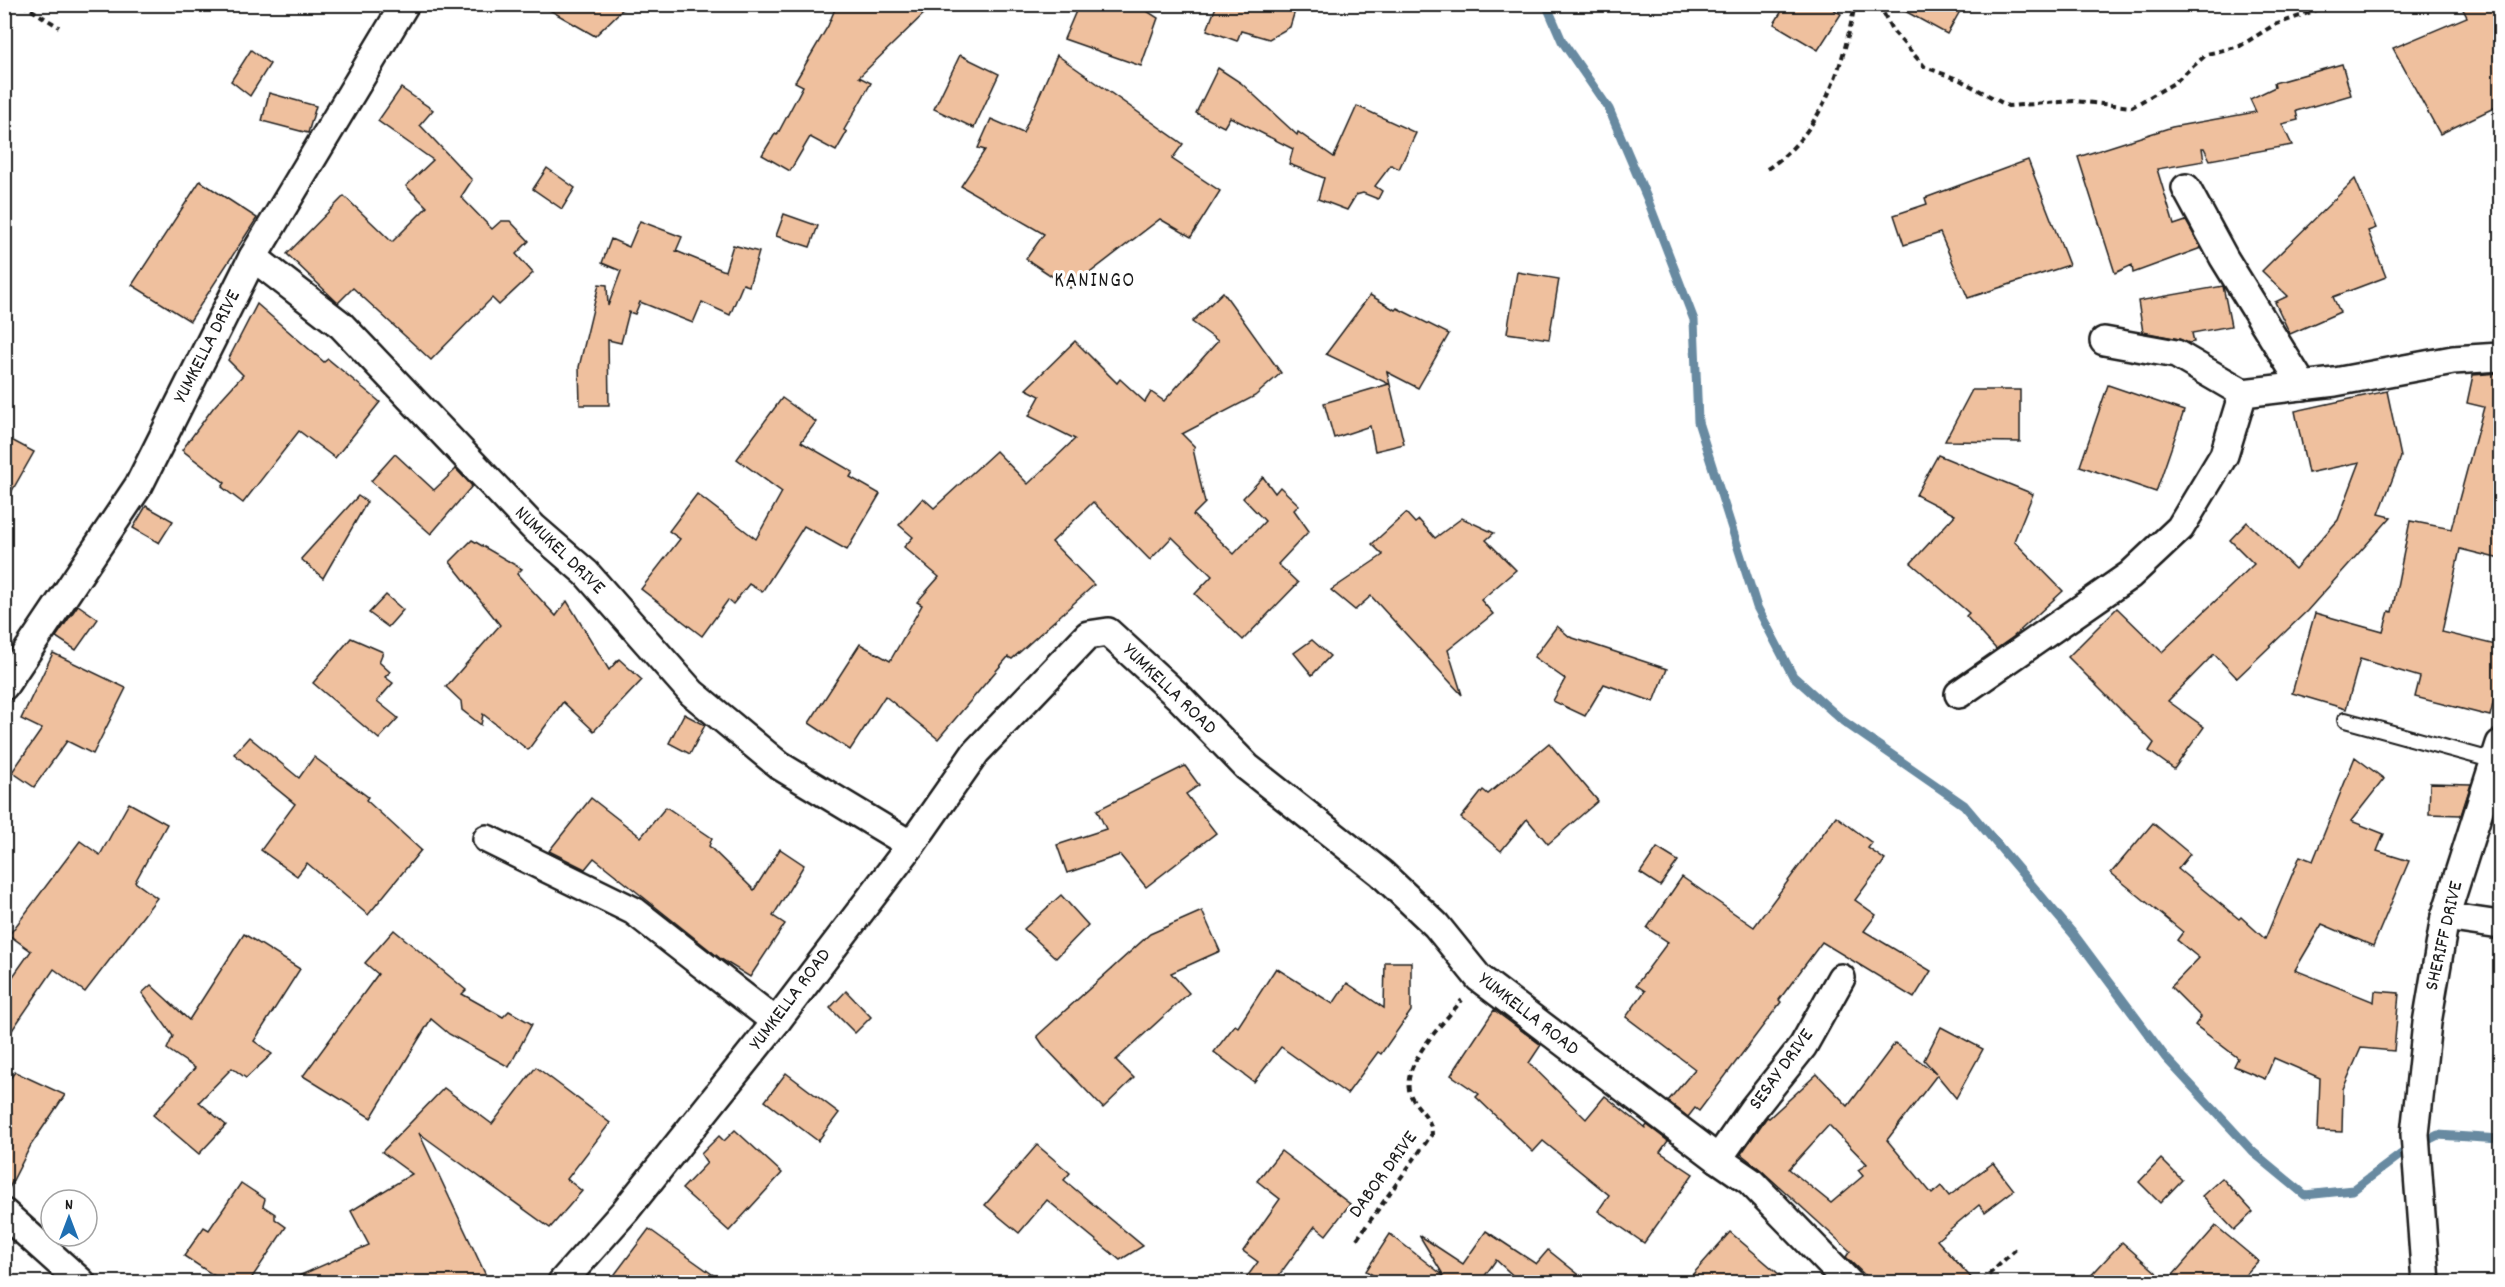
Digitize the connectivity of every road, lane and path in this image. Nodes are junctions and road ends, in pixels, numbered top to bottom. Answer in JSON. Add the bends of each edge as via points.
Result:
{"nodes":[{"id":1,"x":22,"y":4,"type":"edge"},
{"id":2,"x":405,"y":4,"type":"edge"},
{"id":3,"x":1855,"y":4,"type":"edge"},
{"id":4,"x":1879,"y":4,"type":"edge"},
{"id":5,"x":2334,"y":4,"type":"edge"},
{"id":6,"x":59,"y":27,"type":"dead end"},
{"id":7,"x":1767,"y":169,"type":"dead end"},
{"id":8,"x":2186,"y":188,"type":"dead end"},
{"id":9,"x":253,"y":257,"type":"junction"},
{"id":10,"x":2104,"y":341,"type":"dead end"},
{"id":11,"x":2500,"y":357,"type":"edge"},
{"id":12,"x":2303,"y":386,"type":"junction"},
{"id":13,"x":2243,"y":393,"type":"junction"},
{"id":14,"x":4,"y":686,"type":"edge"},
{"id":15,"x":1959,"y":694,"type":"dead end"},
{"id":16,"x":2345,"y":720,"type":"dead end"},
{"id":17,"x":2498,"y":753,"type":"edge"},
{"id":18,"x":487,"y":838,"type":"dead end"},
{"id":19,"x":911,"y":845,"type":"junction"},
{"id":20,"x":2445,"y":917,"type":"junction"},
{"id":21,"x":2500,"y":925,"type":"edge"},
{"id":22,"x":1479,"y":978,"type":"junction"},
{"id":23,"x":1841,"y":978,"type":"dead end"},
{"id":24,"x":776,"y":1022,"type":"junction"},
{"id":25,"x":1718,"y":1160,"type":"junction"},
{"id":26,"x":4,"y":1214,"type":"edge"},
{"id":27,"x":1357,"y":1239,"type":"dead end"},
{"id":28,"x":2017,"y":1248,"type":"dead end"},
{"id":29,"x":81,"y":1282,"type":"edge"},
{"id":30,"x":562,"y":1282,"type":"edge"},
{"id":31,"x":1848,"y":1282,"type":"edge"},
{"id":32,"x":1981,"y":1282,"type":"edge"},
{"id":33,"x":2426,"y":1282,"type":"edge"}],
"edges":[{"from":1,"to":6,"type":"path"},
{"from":2,"to":9,"type":"street","name":"YUMKELLA DRIVE"},
{"from":3,"to":7,"type":"path","via":[[1835,80],[1813,124],[1786,156]]},
{"from":4,"to":5,"type":"path","via":[[1892,30],[1925,67],[1960,80],[2008,106],[2074,101],[2132,107],[2174,83],[2207,54],[2240,46],[2274,25]]},
{"from":8,"to":12,"type":"street"},
{"from":9,"to":14,"type":"street","name":"YUMKELLA DRIVE","via":[[139,485]]},
{"from":9,"to":19,"type":"street","name":"NUMUKEL DRIVE","via":[[340,325],[533,527],[586,573],[692,693],[780,766]]},
{"from":10,"to":13,"type":"street","via":[[2176,354]]},
{"from":11,"to":12,"type":"street","via":[[2453,360]]},
{"from":12,"to":13,"type":"street"},
{"from":13,"to":15,"type":"street","via":[[2224,455],[2181,528],[2130,575]]},
{"from":16,"to":17,"type":"lane"},
{"from":17,"to":20,"type":"street","name":"SHERIFF DRIVE"},
{"from":18,"to":24,"type":"street","via":[[634,911]]},
{"from":19,"to":22,"type":"street","name":"YUMKELLA ROAD","via":[[976,752],[1088,634],[1108,632],[1247,767],[1381,873],[1436,925]]},
{"from":19,"to":24,"type":"street","name":"YUMKELLA ROAD"},
{"from":20,"to":21,"type":"street"},
{"from":20,"to":33,"type":"street","name":"SHERIFF DRIVE","via":[[2427,1023],[2415,1134]]},
{"from":22,"to":25,"type":"street","name":"YUMKELLA ROAD"},
{"from":22,"to":27,"type":"path","name":"DABOR DRIVE","via":[[1412,1064],[1407,1082],[1412,1098],[1428,1116],[1432,1134]]},
{"from":23,"to":25,"type":"street","name":"SESAY DRIVE","via":[[1803,1046]]},
{"from":24,"to":30,"type":"street","name":"YUMKELLA ROAD","via":[[625,1211]]},
{"from":25,"to":31,"type":"street","name":"YUMKELLA ROAD","via":[[1750,1181]]},
{"from":26,"to":29,"type":"street"},
{"from":28,"to":32,"type":"path"}]}
